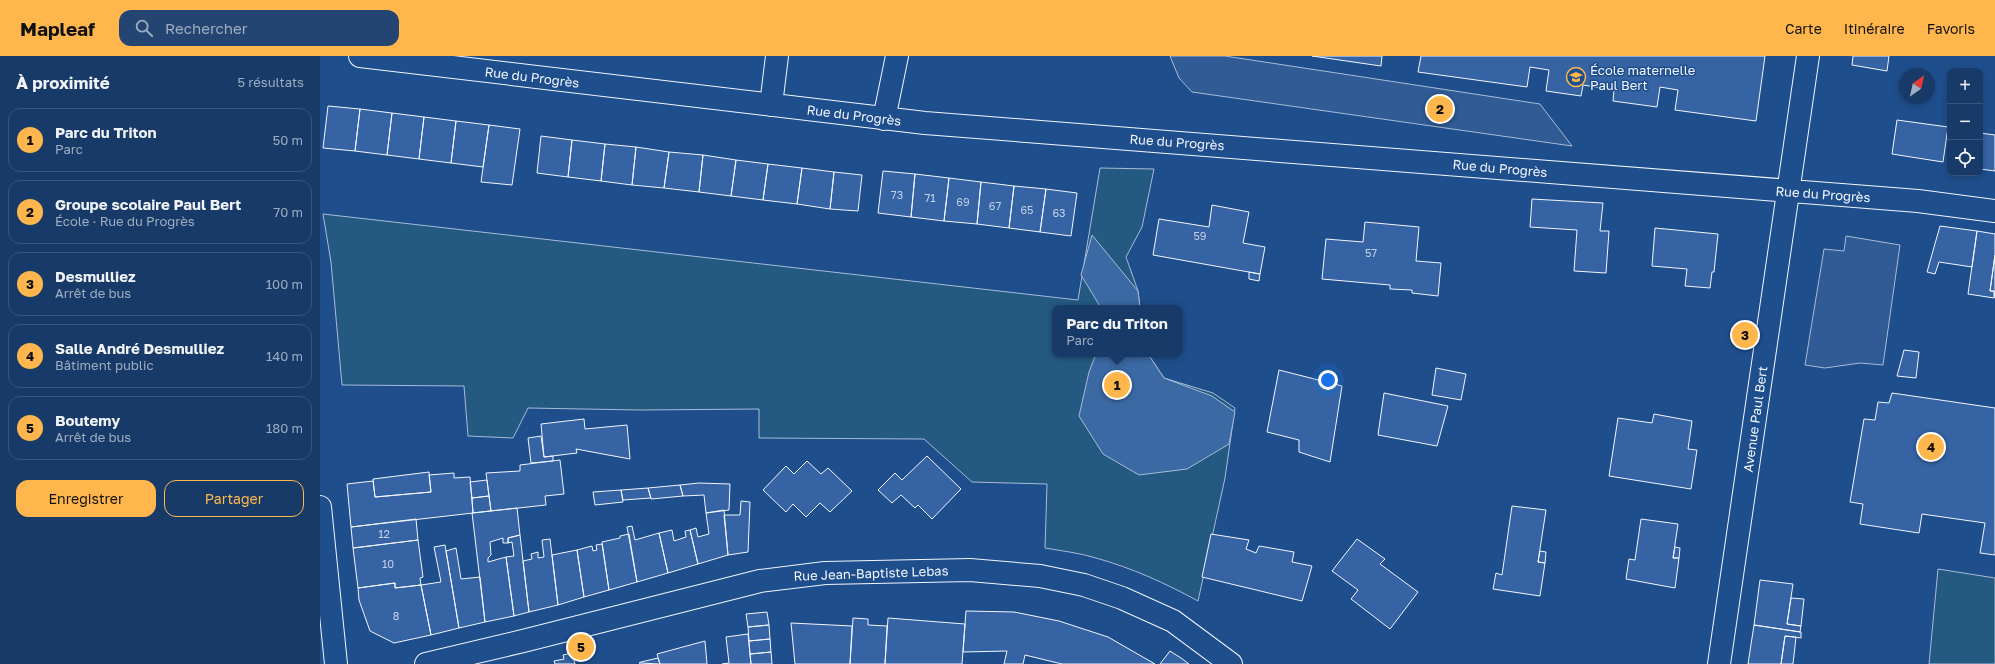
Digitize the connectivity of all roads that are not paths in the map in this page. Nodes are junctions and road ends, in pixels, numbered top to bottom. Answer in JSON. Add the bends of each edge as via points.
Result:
{"nodes":[{"id":1,"x":360,"y":56,"type":"edge"},
{"id":2,"x":777,"y":56,"type":"edge"},
{"id":3,"x":897,"y":56,"type":"edge"},
{"id":4,"x":1808,"y":56,"type":"edge"},
{"id":5,"x":772,"y":105,"type":"junction"},
{"id":6,"x":884,"y":119,"type":"junction"},
{"id":7,"x":1788,"y":192,"type":"junction"},
{"id":8,"x":1995,"y":211,"type":"edge"},
{"id":9,"x":320,"y":507,"type":"edge"},
{"id":10,"x":336,"y":664,"type":"edge"},
{"id":11,"x":426,"y":664,"type":"edge"},
{"id":12,"x":1231,"y":664,"type":"edge"},
{"id":13,"x":1719,"y":664,"type":"edge"}],
"edges":[{"from":1,"to":5,"type":"street","name":"Rue du Progrès"},
{"from":2,"to":5,"type":"street"},
{"from":3,"to":6,"type":"street"},
{"from":4,"to":7,"type":"street","name":"Avenue Paul Bert"},
{"from":5,"to":6,"type":"street","name":"Rue du Progrès"},
{"from":6,"to":7,"type":"street","name":"Rue du Progrès"},
{"from":7,"to":8,"type":"street","name":"Rue du Progrès","via":[[1918,201]]},
{"from":7,"to":13,"type":"street","name":"Avenue Paul Bert"},
{"from":9,"to":10,"type":"street"},
{"from":11,"to":12,"type":"street","name":"Rue Jean-Baptiste Lebas","via":[[760,581],[826,573],[970,570],[1040,576],[1084,585],[1122,598],[1173,621]]}]}
